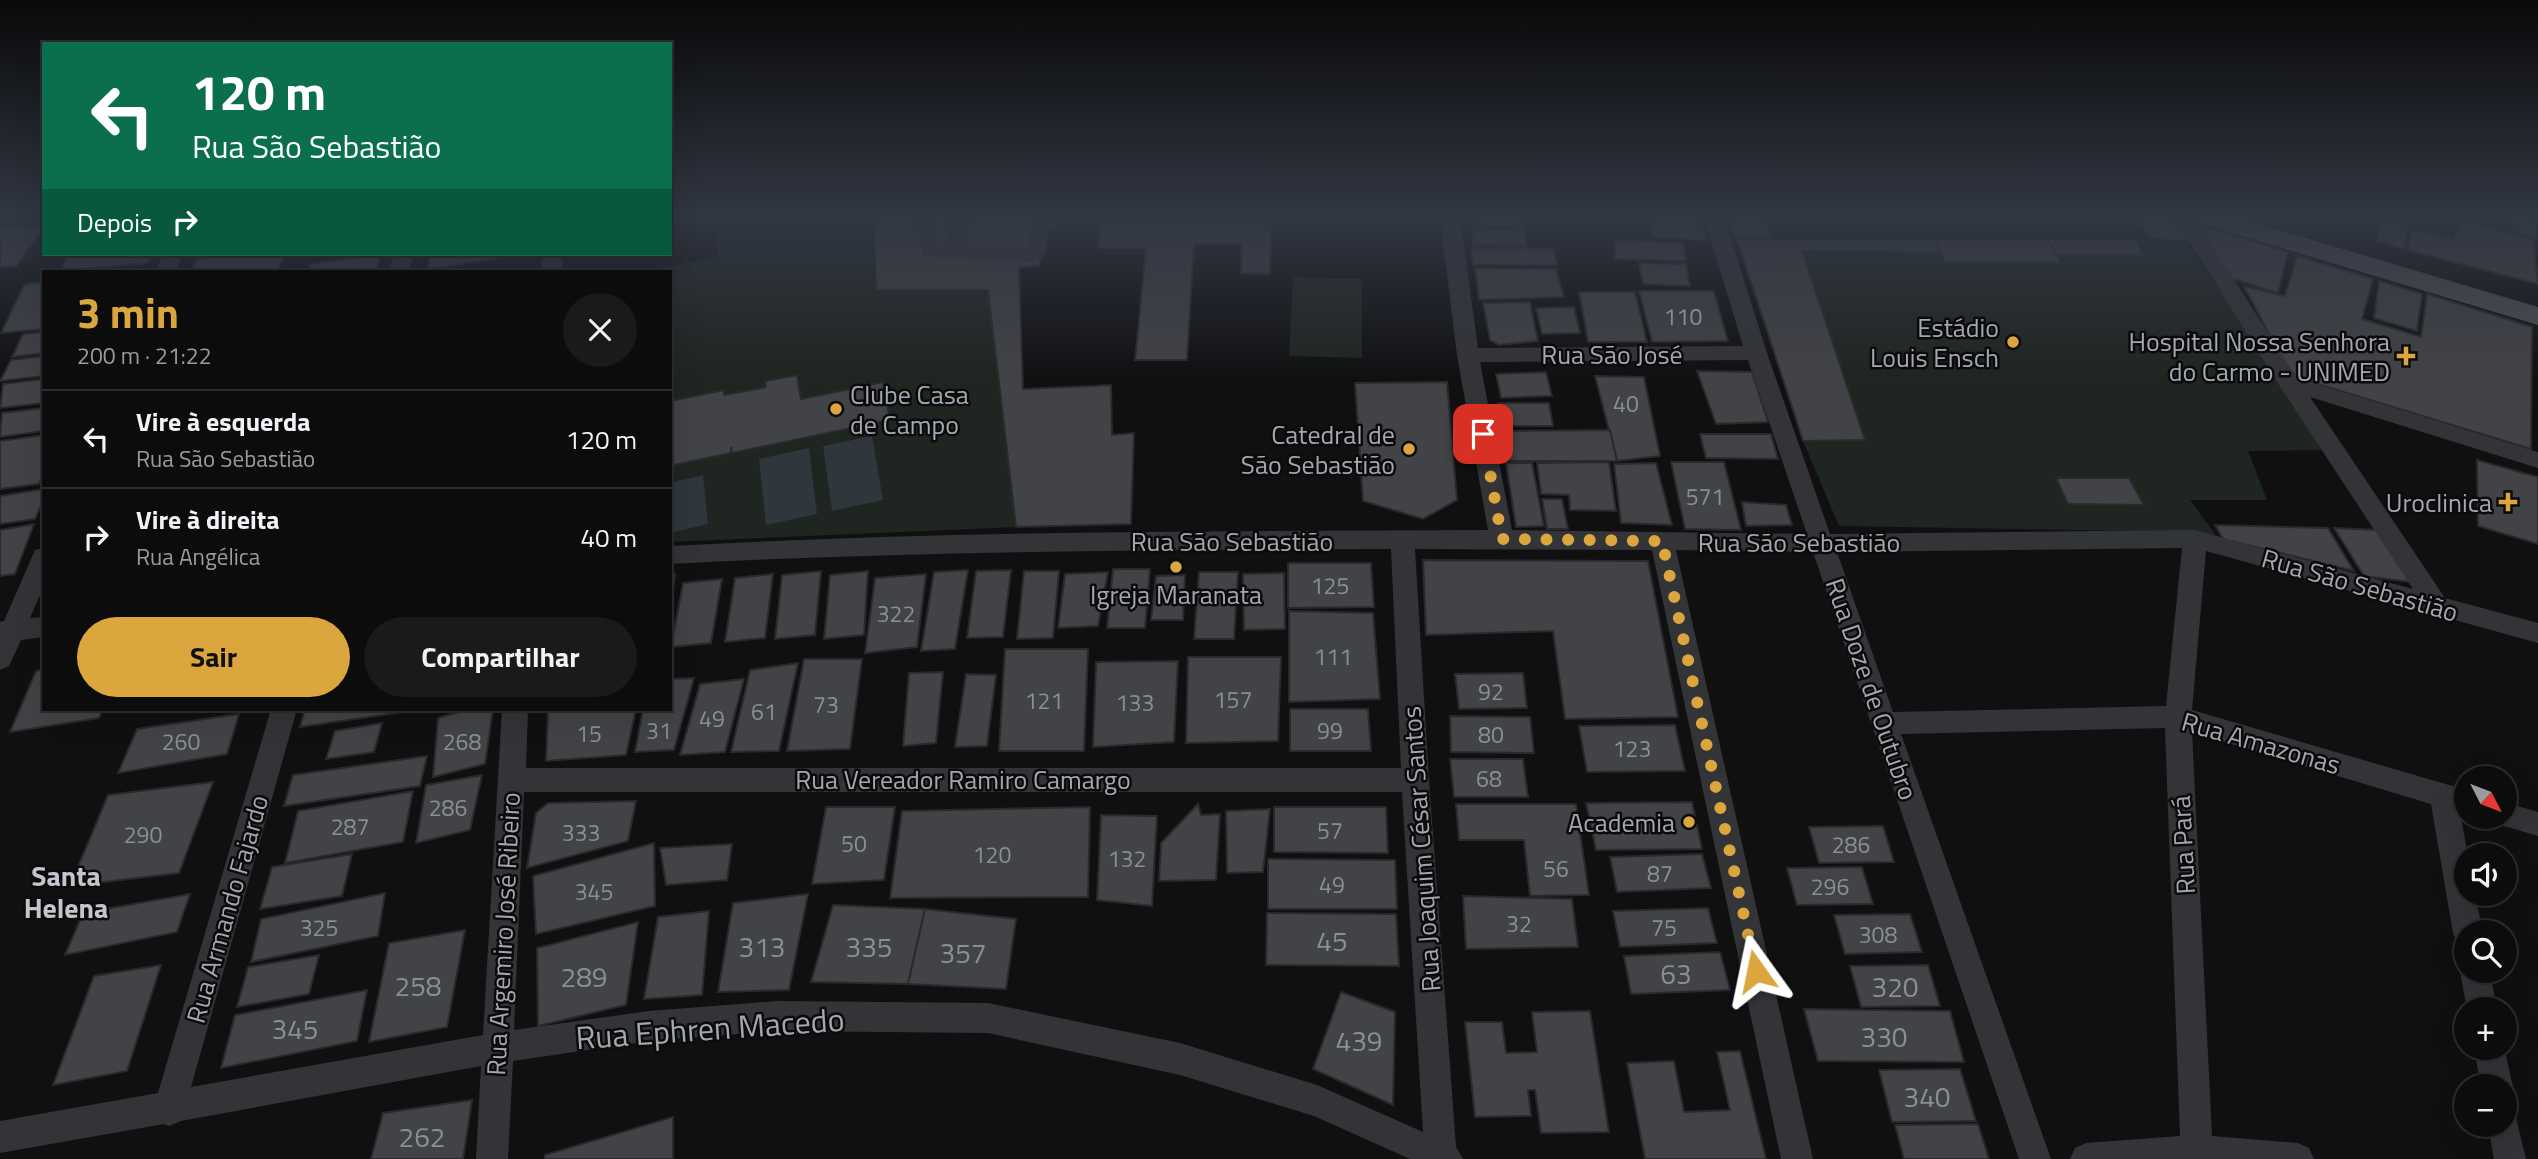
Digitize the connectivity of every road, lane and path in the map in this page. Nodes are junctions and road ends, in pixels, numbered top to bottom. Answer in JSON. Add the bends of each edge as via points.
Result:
{"nodes":[{"id":1,"x":1457,"y":271,"type":"edge"},
{"id":2,"x":1731,"y":271,"type":"edge"},
{"id":3,"x":2218,"y":271,"type":"edge"},
{"id":4,"x":2388,"y":271,"type":"edge"},
{"id":5,"x":2454,"y":271,"type":"edge"},
{"id":6,"x":2538,"y":295,"type":"edge"},
{"id":7,"x":2538,"y":316,"type":"edge"},
{"id":8,"x":1756,"y":353,"type":"junction"},
{"id":9,"x":1468,"y":355,"type":"junction"},
{"id":10,"x":2289,"y":383,"type":"junction"},
{"id":11,"x":2538,"y":460,"type":"edge"},
{"id":12,"x":1502,"y":539,"type":"junction"},
{"id":13,"x":2194,"y":539,"type":"junction"},
{"id":14,"x":1403,"y":541,"type":"junction"},
{"id":15,"x":1662,"y":541,"type":"junction"},
{"id":16,"x":1822,"y":543,"type":"junction"},
{"id":17,"x":672,"y":555,"type":"edge"},
{"id":18,"x":42,"y":560,"type":"edge"},
{"id":19,"x":2438,"y":607,"type":"junction"},
{"id":20,"x":42,"y":627,"type":"edge"},
{"id":21,"x":6,"y":632,"type":"edge"},
{"id":22,"x":2538,"y":633,"type":"edge"},
{"id":23,"x":0,"y":659,"type":"edge"},
{"id":24,"x":283,"y":711,"type":"edge"},
{"id":25,"x":515,"y":711,"type":"edge"},
{"id":26,"x":2178,"y":718,"type":"junction"},
{"id":27,"x":1884,"y":723,"type":"junction"},
{"id":28,"x":510,"y":779,"type":"junction"},
{"id":29,"x":1415,"y":780,"type":"junction"},
{"id":30,"x":2454,"y":799,"type":"edge"},
{"id":31,"x":2517,"y":818,"type":"edge"},
{"id":32,"x":2538,"y":824,"type":"edge"},
{"id":33,"x":2457,"y":830,"type":"edge"},
{"id":34,"x":2467,"y":920,"type":"edge"},
{"id":35,"x":498,"y":1048,"type":"junction"},
{"id":36,"x":169,"y":1110,"type":"junction"},
{"id":37,"x":2506,"y":1137,"type":"edge"},
{"id":38,"x":0,"y":1138,"type":"edge"},
{"id":39,"x":2197,"y":1151,"type":"junction"},
{"id":40,"x":1444,"y":1158,"type":"edge"},
{"id":41,"x":492,"y":1159,"type":"edge"},
{"id":42,"x":1797,"y":1159,"type":"edge"},
{"id":43,"x":2035,"y":1159,"type":"edge"},
{"id":44,"x":2086,"y":1159,"type":"edge"},
{"id":45,"x":2298,"y":1159,"type":"edge"},
{"id":46,"x":2510,"y":1159,"type":"edge"}],
"edges":[{"from":1,"to":9,"type":"street"},
{"from":2,"to":8,"type":"street","name":"Rua Doze de Outubro"},
{"from":3,"to":10,"type":"street"},
{"from":4,"to":7,"type":"main road"},
{"from":5,"to":6,"type":"main road"},
{"from":8,"to":9,"type":"street","name":"Rua São José"},
{"from":8,"to":16,"type":"street","name":"Rua Doze de Outubro"},
{"from":9,"to":12,"type":"street"},
{"from":10,"to":11,"type":"street"},
{"from":10,"to":19,"type":"street"},
{"from":12,"to":14,"type":"street","name":"Rua São Sebastião"},
{"from":12,"to":15,"type":"street","name":"Rua São Sebastião"},
{"from":13,"to":16,"type":"street","name":"Rua São Sebastião"},
{"from":13,"to":19,"type":"street","name":"Rua São Sebastião"},
{"from":13,"to":26,"type":"street","name":"Rua Pará"},
{"from":14,"to":17,"type":"street","name":"Rua São Sebastião","via":[[1061,541]]},
{"from":14,"to":29,"type":"street","name":"Rua Joaquim César Santos"},
{"from":15,"to":16,"type":"street","name":"Rua São Sebastião"},
{"from":15,"to":42,"type":"street"},
{"from":16,"to":27,"type":"street","name":"Rua Doze de Outubro"},
{"from":18,"to":21,"type":"street"},
{"from":19,"to":22,"type":"street","name":"Rua São Sebastião"},
{"from":20,"to":21,"type":"street"},
{"from":21,"to":23,"type":"street"},
{"from":24,"to":36,"type":"street","name":"Rua Armando Fajardo"},
{"from":25,"to":28,"type":"street","name":"Rua Argemiro José Ribeiro"},
{"from":26,"to":27,"type":"street","name":"Rua Amazonas"},
{"from":26,"to":30,"type":"street","name":"Rua Amazonas"},
{"from":26,"to":39,"type":"street","name":"Rua Pará"},
{"from":27,"to":43,"type":"street","name":"Rua Doze de Outubro"},
{"from":28,"to":29,"type":"street","name":"Rua Vereador Ramiro Camargo"},
{"from":28,"to":35,"type":"street","name":"Rua Argemiro José Ribeiro"},
{"from":29,"to":40,"type":"street","name":"Rua Joaquim César Santos"},
{"from":31,"to":32,"type":"street"},
{"from":33,"to":34,"type":"street"},
{"from":35,"to":36,"type":"street","name":"Rua Ephren Macedo"},
{"from":35,"to":40,"type":"street","name":"Rua Ephren Macedo","via":[[649,1026],[778,1016],[988,1018],[1180,1059],[1317,1101]]},
{"from":35,"to":41,"type":"street","name":"Rua Argemiro José Ribeiro"},
{"from":36,"to":38,"type":"street","name":"Rua Ephren Macedo"},
{"from":37,"to":46,"type":"street"},
{"from":39,"to":44,"type":"street"},
{"from":39,"to":45,"type":"street"}]}
